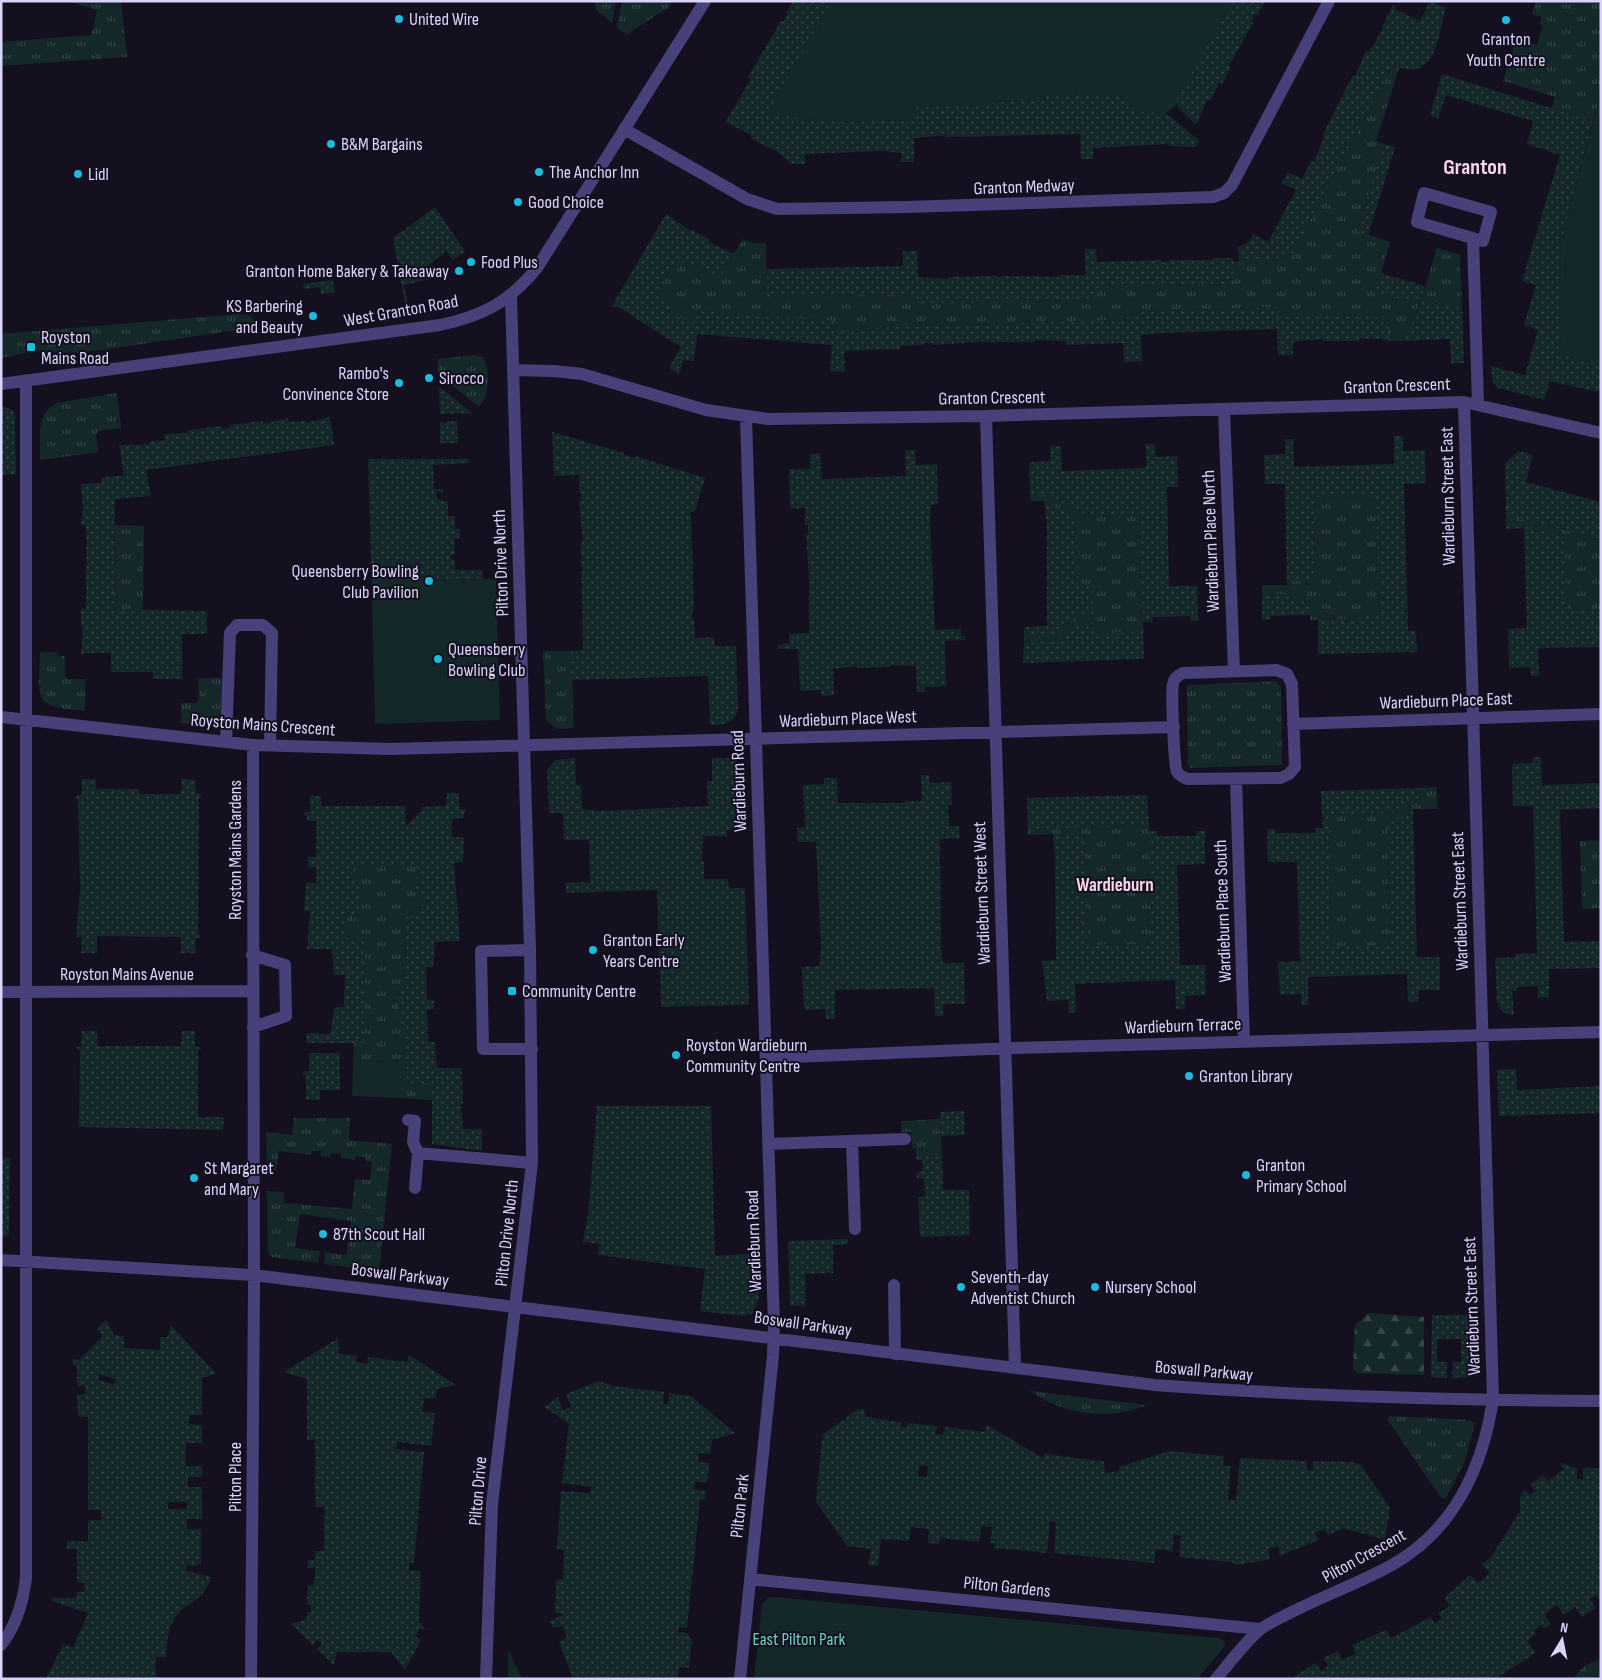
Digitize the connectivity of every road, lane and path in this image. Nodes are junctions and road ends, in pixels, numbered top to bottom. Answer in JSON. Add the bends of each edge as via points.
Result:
{"nodes":[{"id":1,"x":705,"y":1,"type":"edge"},
{"id":2,"x":1328,"y":1,"type":"edge"},
{"id":3,"x":624,"y":129,"type":"junction"},
{"id":4,"x":1473,"y":238,"type":"junction"},
{"id":5,"x":511,"y":296,"type":"junction"},
{"id":6,"x":513,"y":370,"type":"junction"},
{"id":7,"x":26,"y":381,"type":"junction"},
{"id":8,"x":1,"y":384,"type":"edge"},
{"id":9,"x":1464,"y":402,"type":"junction"},
{"id":10,"x":1478,"y":404,"type":"junction"},
{"id":11,"x":1224,"y":409,"type":"junction"},
{"id":12,"x":986,"y":416,"type":"junction"},
{"id":13,"x":746,"y":417,"type":"junction"},
{"id":14,"x":1601,"y":433,"type":"edge"},
{"id":15,"x":1234,"y":671,"type":"junction"},
{"id":16,"x":1601,"y":714,"type":"edge"},
{"id":17,"x":1471,"y":717,"type":"junction"},
{"id":18,"x":1,"y":718,"type":"edge"},
{"id":19,"x":26,"y":720,"type":"junction"},
{"id":20,"x":1294,"y":724,"type":"junction"},
{"id":21,"x":1174,"y":726,"type":"junction"},
{"id":22,"x":995,"y":732,"type":"junction"},
{"id":23,"x":755,"y":740,"type":"junction"},
{"id":24,"x":226,"y":742,"type":"junction"},
{"id":25,"x":253,"y":745,"type":"junction"},
{"id":26,"x":270,"y":745,"type":"junction"},
{"id":27,"x":524,"y":746,"type":"junction"},
{"id":28,"x":1236,"y":780,"type":"junction"},
{"id":29,"x":530,"y":950,"type":"junction"},
{"id":30,"x":252,"y":954,"type":"junction"},
{"id":31,"x":252,"y":991,"type":"junction"},
{"id":32,"x":1,"y":992,"type":"edge"},
{"id":33,"x":26,"y":992,"type":"junction"},
{"id":34,"x":253,"y":1027,"type":"junction"},
{"id":35,"x":1601,"y":1032,"type":"edge"},
{"id":36,"x":1482,"y":1036,"type":"junction"},
{"id":37,"x":1244,"y":1042,"type":"junction"},
{"id":38,"x":532,"y":1049,"type":"junction"},
{"id":39,"x":1004,"y":1049,"type":"junction"},
{"id":40,"x":766,"y":1058,"type":"junction"},
{"id":41,"x":408,"y":1120,"type":"dead end"},
{"id":42,"x":905,"y":1140,"type":"dead end"},
{"id":43,"x":852,"y":1142,"type":"junction"},
{"id":44,"x":768,"y":1144,"type":"junction"},
{"id":45,"x":418,"y":1153,"type":"junction"},
{"id":46,"x":532,"y":1163,"type":"junction"},
{"id":47,"x":414,"y":1188,"type":"dead end"},
{"id":48,"x":854,"y":1230,"type":"dead end"},
{"id":49,"x":1,"y":1260,"type":"edge"},
{"id":50,"x":25,"y":1261,"type":"junction"},
{"id":51,"x":253,"y":1275,"type":"junction"},
{"id":52,"x":894,"y":1285,"type":"dead end"},
{"id":53,"x":516,"y":1307,"type":"junction"},
{"id":54,"x":774,"y":1337,"type":"junction"},
{"id":55,"x":896,"y":1354,"type":"junction"},
{"id":56,"x":1015,"y":1368,"type":"junction"},
{"id":57,"x":1493,"y":1399,"type":"junction"},
{"id":58,"x":1601,"y":1401,"type":"edge"},
{"id":59,"x":750,"y":1579,"type":"junction"},
{"id":60,"x":1260,"y":1629,"type":"junction"},
{"id":61,"x":1,"y":1645,"type":"edge"},
{"id":62,"x":251,"y":1679,"type":"edge"},
{"id":63,"x":486,"y":1679,"type":"edge"},
{"id":64,"x":740,"y":1679,"type":"edge"},
{"id":65,"x":1216,"y":1679,"type":"edge"}],
"edges":[{"from":1,"to":3,"type":"street","name":"West Granton Road"},
{"from":2,"to":3,"type":"street","name":"Granton Medway","via":[[1232,185],[1213,197],[1086,203],[777,209],[747,198]]},
{"from":3,"to":5,"type":"street","name":"West Granton Road","via":[[537,268]]},
{"from":4,"to":4,"type":"street","via":[[1417,222],[1424,193],[1491,212],[1483,241]]},
{"from":4,"to":10,"type":"street"},
{"from":5,"to":6,"type":"street","name":"Pilton Drive North"},
{"from":5,"to":7,"type":"street","name":"West Granton Road","via":[[473,316],[440,325]]},
{"from":6,"to":13,"type":"street","name":"Granton Crescent","via":[[582,374],[706,410]]},
{"from":6,"to":27,"type":"street","name":"Pilton Drive North"},
{"from":7,"to":8,"type":"street","name":"West Granton Road"},
{"from":7,"to":19,"type":"street"},
{"from":9,"to":10,"type":"street","name":"Granton Crescent"},
{"from":9,"to":11,"type":"street","name":"Granton Crescent"},
{"from":9,"to":17,"type":"street","name":"Wardieburn Street East"},
{"from":10,"to":14,"type":"street","name":"Granton Crescent"},
{"from":11,"to":12,"type":"street","name":"Granton Crescent"},
{"from":11,"to":15,"type":"street","name":"Wardieburn Place North"},
{"from":12,"to":13,"type":"street","name":"Granton Crescent","via":[[782,420]]},
{"from":12,"to":22,"type":"street","name":"Wardieburn Street West"},
{"from":13,"to":23,"type":"street","name":"Wardieburn Road"},
{"from":15,"to":20,"type":"street","via":[[1276,670],[1287,674],[1292,684]]},
{"from":15,"to":21,"type":"street","via":[[1180,674],[1173,688]]},
{"from":16,"to":17,"type":"street","name":"Wardieburn Place East"},
{"from":17,"to":20,"type":"street","name":"Wardieburn Place East"},
{"from":17,"to":36,"type":"street","name":"Wardieburn Street East"},
{"from":18,"to":19,"type":"street","name":"Royston Mains Crescent"},
{"from":19,"to":24,"type":"street","name":"Royston Mains Crescent"},
{"from":19,"to":33,"type":"street"},
{"from":20,"to":28,"type":"street","via":[[1294,767],[1289,774],[1281,778]]},
{"from":21,"to":22,"type":"street","name":"Wardieburn Place West"},
{"from":21,"to":28,"type":"street","via":[[1176,765],[1180,775],[1187,779]]},
{"from":22,"to":23,"type":"street","name":"Wardieburn Place West"},
{"from":22,"to":39,"type":"street","name":"Wardieburn Street West"},
{"from":23,"to":27,"type":"street","name":"Wardieburn Place West"},
{"from":23,"to":40,"type":"street","name":"Wardieburn Road"},
{"from":24,"to":25,"type":"street","name":"Royston Mains Crescent"},
{"from":24,"to":26,"type":"street","via":[[230,633],[238,625],[264,625],[272,633]]},
{"from":25,"to":26,"type":"street","name":"Royston Mains Crescent"},
{"from":25,"to":30,"type":"street","name":"Royston Mains Gardens"},
{"from":26,"to":27,"type":"street","name":"Royston Mains Crescent","via":[[390,749]]},
{"from":27,"to":29,"type":"street","name":"Pilton Drive North"},
{"from":28,"to":37,"type":"street","name":"Wardieburn Place South"},
{"from":29,"to":38,"type":"street","name":"Pilton Drive North"},
{"from":29,"to":38,"type":"street","via":[[482,951],[483,1049]]},
{"from":30,"to":31,"type":"street","name":"Royston Mains Gardens"},
{"from":30,"to":34,"type":"street","via":[[285,965],[286,1016]]},
{"from":31,"to":33,"type":"street","name":"Royston Mains Avenue"},
{"from":31,"to":34,"type":"street","name":"Royston Mains Gardens"},
{"from":32,"to":33,"type":"street","name":"Royston Mains Avenue"},
{"from":33,"to":50,"type":"street"},
{"from":34,"to":51,"type":"street","name":"Royston Mains Gardens"},
{"from":35,"to":36,"type":"street","name":"Wardieburn Terrace"},
{"from":36,"to":37,"type":"street","name":"Wardieburn Terrace"},
{"from":36,"to":57,"type":"street","name":"Wardieburn Street East"},
{"from":37,"to":39,"type":"street","name":"Wardieburn Terrace"},
{"from":38,"to":46,"type":"street","name":"Pilton Drive North"},
{"from":39,"to":40,"type":"street","name":"Wardieburn Terrace"},
{"from":39,"to":56,"type":"street","name":"Wardieburn Street West"},
{"from":40,"to":44,"type":"street","name":"Wardieburn Road"},
{"from":41,"to":45,"type":"street","via":[[415,1121],[413,1142]]},
{"from":42,"to":43,"type":"street"},
{"from":43,"to":44,"type":"street"},
{"from":43,"to":48,"type":"street"},
{"from":44,"to":54,"type":"street","name":"Wardieburn Road"},
{"from":45,"to":46,"type":"street","name":"Pilton Drive North"},
{"from":45,"to":47,"type":"street"},
{"from":46,"to":53,"type":"street","name":"Pilton Drive North"},
{"from":49,"to":50,"type":"street","name":"Boswall Parkway"},
{"from":50,"to":51,"type":"street","name":"Boswall Parkway"},
{"from":50,"to":61,"type":"street","via":[[26,1578],[20,1608]]},
{"from":51,"to":53,"type":"street","name":"Boswall Parkway"},
{"from":51,"to":62,"type":"street","name":"Pilton Place"},
{"from":52,"to":55,"type":"street"},
{"from":53,"to":54,"type":"street","name":"Boswall Parkway"},
{"from":53,"to":63,"type":"street","name":"Pilton Drive","via":[[492,1504]]},
{"from":54,"to":55,"type":"street","name":"Boswall Parkway"},
{"from":54,"to":59,"type":"street","name":"Pilton Park"},
{"from":55,"to":56,"type":"street","name":"Boswall Parkway"},
{"from":56,"to":57,"type":"street","name":"Boswall Parkway","via":[[1155,1385],[1250,1392]]},
{"from":57,"to":58,"type":"street","name":"Boswall Parkway"},
{"from":57,"to":60,"type":"street","name":"Pilton Crescent","via":[[1484,1448],[1468,1486],[1451,1513],[1426,1540],[1392,1565]]},
{"from":59,"to":60,"type":"street","name":"Pilton Gardens"},
{"from":59,"to":64,"type":"street","name":"Pilton Park"},
{"from":60,"to":65,"type":"street","name":"Pilton Crescent"}]}
